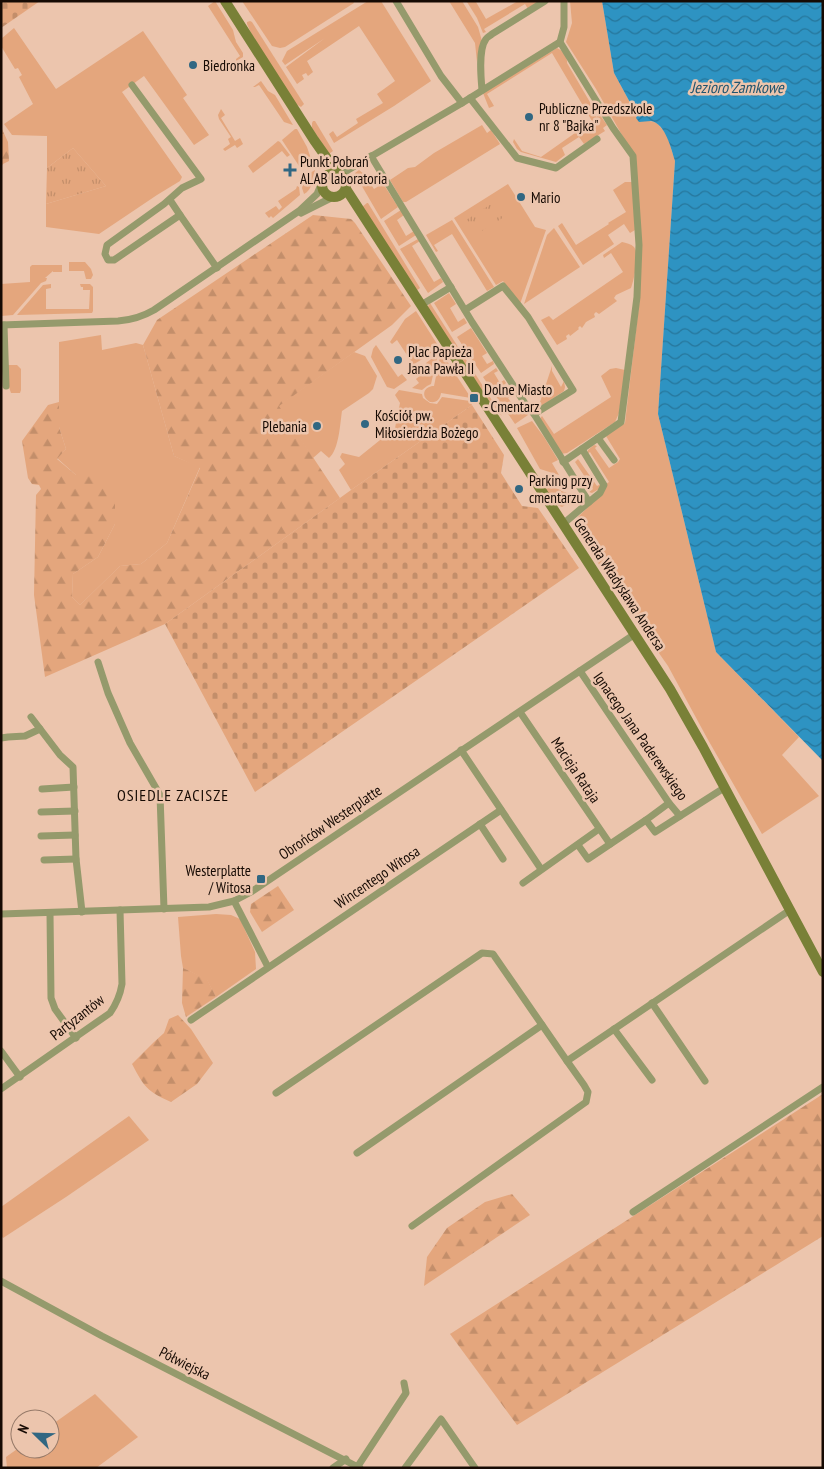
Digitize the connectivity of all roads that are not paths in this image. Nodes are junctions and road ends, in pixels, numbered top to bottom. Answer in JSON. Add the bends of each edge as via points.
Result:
{"nodes":[{"id":1,"x":225,"y":1,"type":"edge"},
{"id":2,"x":396,"y":1,"type":"edge"},
{"id":3,"x":544,"y":1,"type":"edge"},
{"id":4,"x":564,"y":1,"type":"edge"},
{"id":5,"x":560,"y":42,"type":"junction"},
{"id":6,"x":132,"y":85,"type":"dead end"},
{"id":7,"x":482,"y":90,"type":"junction"},
{"id":8,"x":470,"y":98,"type":"junction"},
{"id":9,"x":462,"y":103,"type":"junction"},
{"id":10,"x":613,"y":128,"type":"junction"},
{"id":11,"x":606,"y":133,"type":"dead end"},
{"id":12,"x":597,"y":139,"type":"dead end"},
{"id":13,"x":314,"y":140,"type":"junction"},
{"id":14,"x":371,"y":156,"type":"junction"},
{"id":15,"x":340,"y":175,"type":"junction"},
{"id":16,"x":324,"y":180,"type":"junction"},
{"id":17,"x":346,"y":189,"type":"junction"},
{"id":18,"x":334,"y":197,"type":"junction"},
{"id":19,"x":170,"y":200,"type":"junction"},
{"id":20,"x":180,"y":215,"type":"junction"},
{"id":21,"x":283,"y":223,"type":"junction"},
{"id":22,"x":370,"y":226,"type":"junction"},
{"id":23,"x":217,"y":268,"type":"junction"},
{"id":24,"x":451,"y":287,"type":"junction"},
{"id":25,"x":421,"y":305,"type":"junction"},
{"id":26,"x":465,"y":310,"type":"junction"},
{"id":27,"x":3,"y":325,"type":"edge"},
{"id":28,"x":6,"y":386,"type":"dead end"},
{"id":29,"x":534,"y":414,"type":"junction"},
{"id":30,"x":598,"y":438,"type":"junction"},
{"id":31,"x":582,"y":449,"type":"junction"},
{"id":32,"x":614,"y":460,"type":"dead end"},
{"id":33,"x":564,"y":462,"type":"junction"},
{"id":34,"x":589,"y":502,"type":"junction"},
{"id":35,"x":563,"y":524,"type":"junction"},
{"id":36,"x":635,"y":634,"type":"junction"},
{"id":37,"x":98,"y":662,"type":"dead end"},
{"id":38,"x":580,"y":671,"type":"junction"},
{"id":39,"x":520,"y":712,"type":"junction"},
{"id":40,"x":31,"y":717,"type":"dead end"},
{"id":41,"x":40,"y":729,"type":"junction"},
{"id":42,"x":1,"y":738,"type":"edge"},
{"id":43,"x":461,"y":750,"type":"junction"},
{"id":44,"x":74,"y":787,"type":"junction"},
{"id":45,"x":42,"y":788,"type":"dead end"},
{"id":46,"x":724,"y":788,"type":"junction"},
{"id":47,"x":670,"y":803,"type":"junction"},
{"id":48,"x":501,"y":810,"type":"junction"},
{"id":49,"x":75,"y":811,"type":"junction"},
{"id":50,"x":41,"y":812,"type":"dead end"},
{"id":51,"x":680,"y":816,"type":"junction"},
{"id":52,"x":646,"y":820,"type":"junction"},
{"id":53,"x":480,"y":824,"type":"junction"},
{"id":54,"x":599,"y":829,"type":"junction"},
{"id":55,"x":75,"y":835,"type":"junction"},
{"id":56,"x":41,"y":836,"type":"dead end"},
{"id":57,"x":610,"y":844,"type":"junction"},
{"id":58,"x":578,"y":845,"type":"junction"},
{"id":59,"x":76,"y":859,"type":"junction"},
{"id":60,"x":503,"y":859,"type":"dead end"},
{"id":61,"x":44,"y":860,"type":"dead end"},
{"id":62,"x":542,"y":870,"type":"junction"},
{"id":63,"x":523,"y":882,"type":"dead end"},
{"id":64,"x":234,"y":901,"type":"junction"},
{"id":65,"x":164,"y":909,"type":"junction"},
{"id":66,"x":120,"y":910,"type":"junction"},
{"id":67,"x":790,"y":910,"type":"junction"},
{"id":68,"x":82,"y":912,"type":"junction"},
{"id":69,"x":50,"y":913,"type":"junction"},
{"id":70,"x":1,"y":914,"type":"edge"},
{"id":71,"x":268,"y":967,"type":"junction"},
{"id":72,"x":823,"y":972,"type":"edge"},
{"id":73,"x":652,"y":1003,"type":"junction"},
{"id":74,"x":191,"y":1020,"type":"dead end"},
{"id":75,"x":542,"y":1025,"type":"junction"},
{"id":76,"x":614,"y":1029,"type":"junction"},
{"id":77,"x":76,"y":1038,"type":"junction"},
{"id":78,"x":1,"y":1051,"type":"edge"},
{"id":79,"x":567,"y":1061,"type":"junction"},
{"id":80,"x":20,"y":1077,"type":"junction"},
{"id":81,"x":652,"y":1080,"type":"dead end"},
{"id":82,"x":705,"y":1081,"type":"dead end"},
{"id":83,"x":823,"y":1087,"type":"edge"},
{"id":84,"x":1,"y":1089,"type":"edge"},
{"id":85,"x":276,"y":1093,"type":"dead end"},
{"id":86,"x":357,"y":1153,"type":"dead end"},
{"id":87,"x":633,"y":1212,"type":"dead end"},
{"id":88,"x":412,"y":1226,"type":"dead end"},
{"id":89,"x":1,"y":1282,"type":"edge"},
{"id":90,"x":404,"y":1382,"type":"dead end"},
{"id":91,"x":346,"y":1459,"type":"junction"},
{"id":92,"x":359,"y":1467,"type":"edge"},
{"id":93,"x":333,"y":1468,"type":"edge"},
{"id":94,"x":405,"y":1468,"type":"edge"},
{"id":95,"x":475,"y":1468,"type":"edge"}],
"edges":[{"from":1,"to":13,"type":"main road"},
{"from":2,"to":9,"type":"street","via":[[441,76]]},
{"from":3,"to":7,"type":"street","via":[[485,40],[481,56]]},
{"from":4,"to":5,"type":"street","via":[[564,27]]},
{"from":5,"to":7,"type":"street"},
{"from":5,"to":10,"type":"street"},
{"from":6,"to":19,"type":"street","via":[[201,179],[182,188]]},
{"from":7,"to":8,"type":"street"},
{"from":8,"to":9,"type":"street"},
{"from":8,"to":12,"type":"street","via":[[517,158],[556,168]]},
{"from":9,"to":14,"type":"street"},
{"from":10,"to":11,"type":"street"},
{"from":10,"to":30,"type":"street","via":[[633,156],[639,245],[637,297],[621,422]]},
{"from":13,"to":15,"type":"main road"},
{"from":13,"to":16,"type":"main road","via":[[324,169]]},
{"from":14,"to":15,"type":"street"},
{"from":14,"to":24,"type":"street"},
{"from":15,"to":16,"type":"main road","via":[[330,174]]},
{"from":15,"to":17,"type":"main road"},
{"from":16,"to":18,"type":"main road","via":[[324,192]]},
{"from":16,"to":21,"type":"street","via":[[314,198]]},
{"from":17,"to":18,"type":"main road"},
{"from":17,"to":22,"type":"main road","name":"Generała Władysława Andersa"},
{"from":18,"to":21,"type":"street"},
{"from":18,"to":22,"type":"main road","name":"Generała Władysława Andersa","via":[[350,206]]},
{"from":19,"to":20,"type":"street"},
{"from":19,"to":20,"type":"street","via":[[107,245],[108,260],[114,260]]},
{"from":20,"to":23,"type":"street"},
{"from":21,"to":23,"type":"street"},
{"from":22,"to":25,"type":"main road","name":"Generała Władysława Andersa"},
{"from":23,"to":27,"type":"street","via":[[154,310],[132,320]]},
{"from":24,"to":25,"type":"street"},
{"from":24,"to":26,"type":"street"},
{"from":25,"to":35,"type":"main road","name":"Generała Władysława Andersa"},
{"from":26,"to":29,"type":"street"},
{"from":26,"to":29,"type":"street","via":[[503,286],[528,317],[573,390]]},
{"from":27,"to":28,"type":"street"},
{"from":29,"to":33,"type":"street"},
{"from":30,"to":31,"type":"street"},
{"from":30,"to":32,"type":"street"},
{"from":31,"to":33,"type":"street"},
{"from":31,"to":34,"type":"street","via":[[604,485]]},
{"from":33,"to":34,"type":"street"},
{"from":34,"to":35,"type":"street"},
{"from":35,"to":36,"type":"main road","name":"Generała Władysława Andersa"},
{"from":36,"to":38,"type":"street","name":"Obrońców Westerplatte"},
{"from":36,"to":46,"type":"main road","name":"Generała Władysława Andersa","via":[[687,718]]},
{"from":37,"to":65,"type":"street","via":[[130,743],[160,795]]},
{"from":38,"to":39,"type":"street","name":"Obrońców Westerplatte"},
{"from":38,"to":47,"type":"street","name":"Ignacego Jana Paderewskiego"},
{"from":39,"to":43,"type":"street","name":"Obrońców Westerplatte"},
{"from":39,"to":54,"type":"street","name":"Macieja Rataja"},
{"from":40,"to":41,"type":"street"},
{"from":41,"to":42,"type":"street","via":[[25,736]]},
{"from":41,"to":44,"type":"street","via":[[73,767]]},
{"from":43,"to":48,"type":"street"},
{"from":43,"to":64,"type":"street","name":"Obrońców Westerplatte"},
{"from":44,"to":45,"type":"street"},
{"from":44,"to":49,"type":"street"},
{"from":46,"to":51,"type":"street"},
{"from":46,"to":67,"type":"main road","name":"Generała Władysława Andersa"},
{"from":47,"to":51,"type":"street","name":"Ignacego Jana Paderewskiego"},
{"from":47,"to":52,"type":"street"},
{"from":48,"to":53,"type":"street","name":"Wincentego Witosa"},
{"from":48,"to":62,"type":"street"},
{"from":49,"to":50,"type":"street"},
{"from":49,"to":55,"type":"street"},
{"from":51,"to":52,"type":"street","via":[[655,832]]},
{"from":52,"to":57,"type":"street"},
{"from":53,"to":60,"type":"street"},
{"from":53,"to":71,"type":"street","name":"Wincentego Witosa"},
{"from":54,"to":57,"type":"street","name":"Macieja Rataja"},
{"from":54,"to":58,"type":"street"},
{"from":55,"to":56,"type":"street"},
{"from":55,"to":59,"type":"street"},
{"from":57,"to":58,"type":"street","via":[[588,858]]},
{"from":58,"to":62,"type":"street"},
{"from":59,"to":61,"type":"street"},
{"from":59,"to":68,"type":"street"},
{"from":62,"to":63,"type":"street"},
{"from":64,"to":65,"type":"street","name":"Obrońców Westerplatte","via":[[209,907]]},
{"from":64,"to":71,"type":"street"},
{"from":65,"to":66,"type":"street","name":"Obrońców Westerplatte"},
{"from":66,"to":68,"type":"street","name":"Obrońców Westerplatte"},
{"from":66,"to":77,"type":"street","name":"Partyzantów","via":[[121,994],[110,1013]]},
{"from":67,"to":72,"type":"main road","name":"Generała Władysława Andersa"},
{"from":67,"to":73,"type":"street"},
{"from":68,"to":69,"type":"street","name":"Obrońców Westerplatte"},
{"from":69,"to":70,"type":"street","name":"Obrońców Westerplatte"},
{"from":69,"to":77,"type":"street","via":[[51,998]]},
{"from":71,"to":74,"type":"street","name":"Wincentego Witosa"},
{"from":73,"to":76,"type":"street"},
{"from":73,"to":82,"type":"street"},
{"from":75,"to":79,"type":"street"},
{"from":75,"to":85,"type":"street","via":[[493,954],[482,953]]},
{"from":75,"to":86,"type":"street"},
{"from":76,"to":79,"type":"street"},
{"from":76,"to":81,"type":"street"},
{"from":77,"to":80,"type":"street","name":"Partyzantów"},
{"from":78,"to":80,"type":"street"},
{"from":79,"to":88,"type":"street","via":[[588,1092],[586,1102]]},
{"from":80,"to":84,"type":"street","name":"Partyzantów"},
{"from":83,"to":87,"type":"street"},
{"from":89,"to":91,"type":"street","name":"Półwiejska"},
{"from":90,"to":92,"type":"street","name":"Półwiejska","via":[[406,1393]]},
{"from":91,"to":92,"type":"street","name":"Półwiejska"},
{"from":91,"to":93,"type":"street"},
{"from":94,"to":95,"type":"street","via":[[441,1419]]}]}
